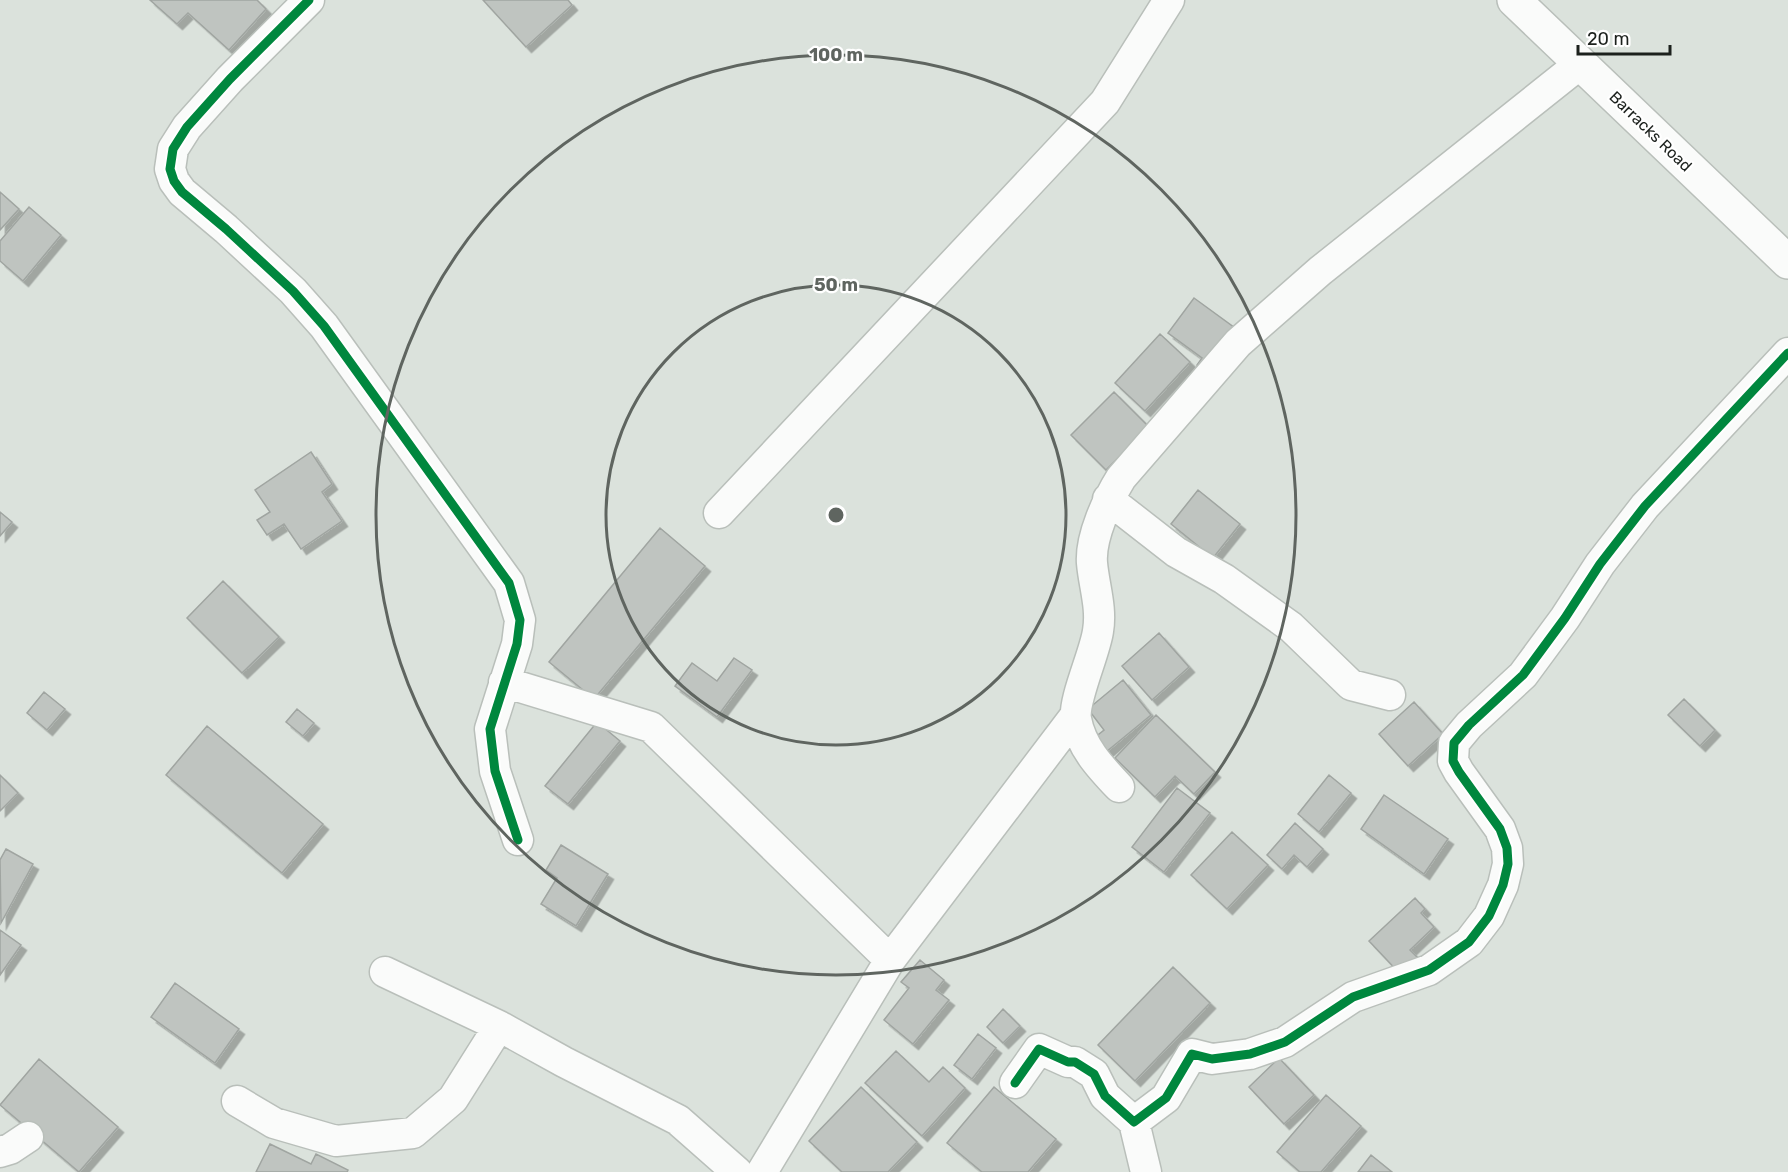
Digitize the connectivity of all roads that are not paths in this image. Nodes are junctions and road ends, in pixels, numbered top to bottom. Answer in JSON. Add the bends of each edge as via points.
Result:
{"nodes":[{"id":1,"x":309,"y":0,"type":"edge"},
{"id":2,"x":1169,"y":0,"type":"edge"},
{"id":3,"x":1514,"y":0,"type":"edge"},
{"id":4,"x":1581,"y":63,"type":"junction"},
{"id":5,"x":1788,"y":262,"type":"edge"},
{"id":6,"x":1788,"y":353,"type":"edge"},
{"id":7,"x":1108,"y":499,"type":"junction"},
{"id":8,"x":719,"y":513,"type":"dead end"},
{"id":9,"x":504,"y":682,"type":"junction"},
{"id":10,"x":1390,"y":695,"type":"dead end"},
{"id":11,"x":1076,"y":716,"type":"junction"},
{"id":12,"x":1119,"y":787,"type":"dead end"},
{"id":13,"x":519,"y":840,"type":"dead end"},
{"id":14,"x":890,"y":960,"type":"junction"},
{"id":15,"x":385,"y":972,"type":"dead end"},
{"id":16,"x":499,"y":1026,"type":"junction"},
{"id":17,"x":1015,"y":1083,"type":"dead end"},
{"id":18,"x":237,"y":1101,"type":"dead end"},
{"id":19,"x":1134,"y":1122,"type":"junction"},
{"id":20,"x":28,"y":1137,"type":"dead end"},
{"id":21,"x":0,"y":1152,"type":"edge"},
{"id":22,"x":737,"y":1172,"type":"edge"},
{"id":23,"x":762,"y":1172,"type":"edge"},
{"id":24,"x":1146,"y":1172,"type":"edge"}],
"edges":[{"from":1,"to":9,"type":"street","via":[[187,127],[173,149],[170,169],[182,192],[293,291],[324,326],[509,583],[520,620],[517,644]]},
{"from":2,"to":8,"type":"street","via":[[1105,102]]},
{"from":3,"to":4,"type":"street","name":"Barracks Road"},
{"from":4,"to":5,"type":"street","name":"Barracks Road"},
{"from":4,"to":7,"type":"street","via":[[1320,271],[1238,343],[1121,478]]},
{"from":6,"to":19,"type":"street","via":[[1645,506],[1523,675],[1454,743],[1453,760],[1459,772],[1500,830],[1507,848],[1503,885],[1489,916],[1469,942],[1429,970],[1353,997],[1285,1042],[1250,1054],[1212,1059],[1192,1054],[1166,1098]]},
{"from":7,"to":10,"type":"street","via":[[1176,552],[1224,579],[1291,627],[1352,685]]},
{"from":7,"to":11,"type":"street","via":[[1091,559],[1099,628]]},
{"from":9,"to":13,"type":"street","via":[[490,729],[491,748]]},
{"from":9,"to":14,"type":"street","via":[[651,727]]},
{"from":11,"to":12,"type":"street","via":[[1080,735],[1093,759]]},
{"from":11,"to":14,"type":"street"},
{"from":14,"to":23,"type":"street"},
{"from":15,"to":16,"type":"street"},
{"from":16,"to":18,"type":"street","via":[[453,1099],[413,1133],[336,1141],[274,1123]]},
{"from":16,"to":22,"type":"street","via":[[678,1120]]},
{"from":17,"to":19,"type":"street","via":[[1039,1049],[1075,1062],[1094,1074],[1105,1096]]},
{"from":19,"to":24,"type":"street"},
{"from":20,"to":21,"type":"street"}]}
